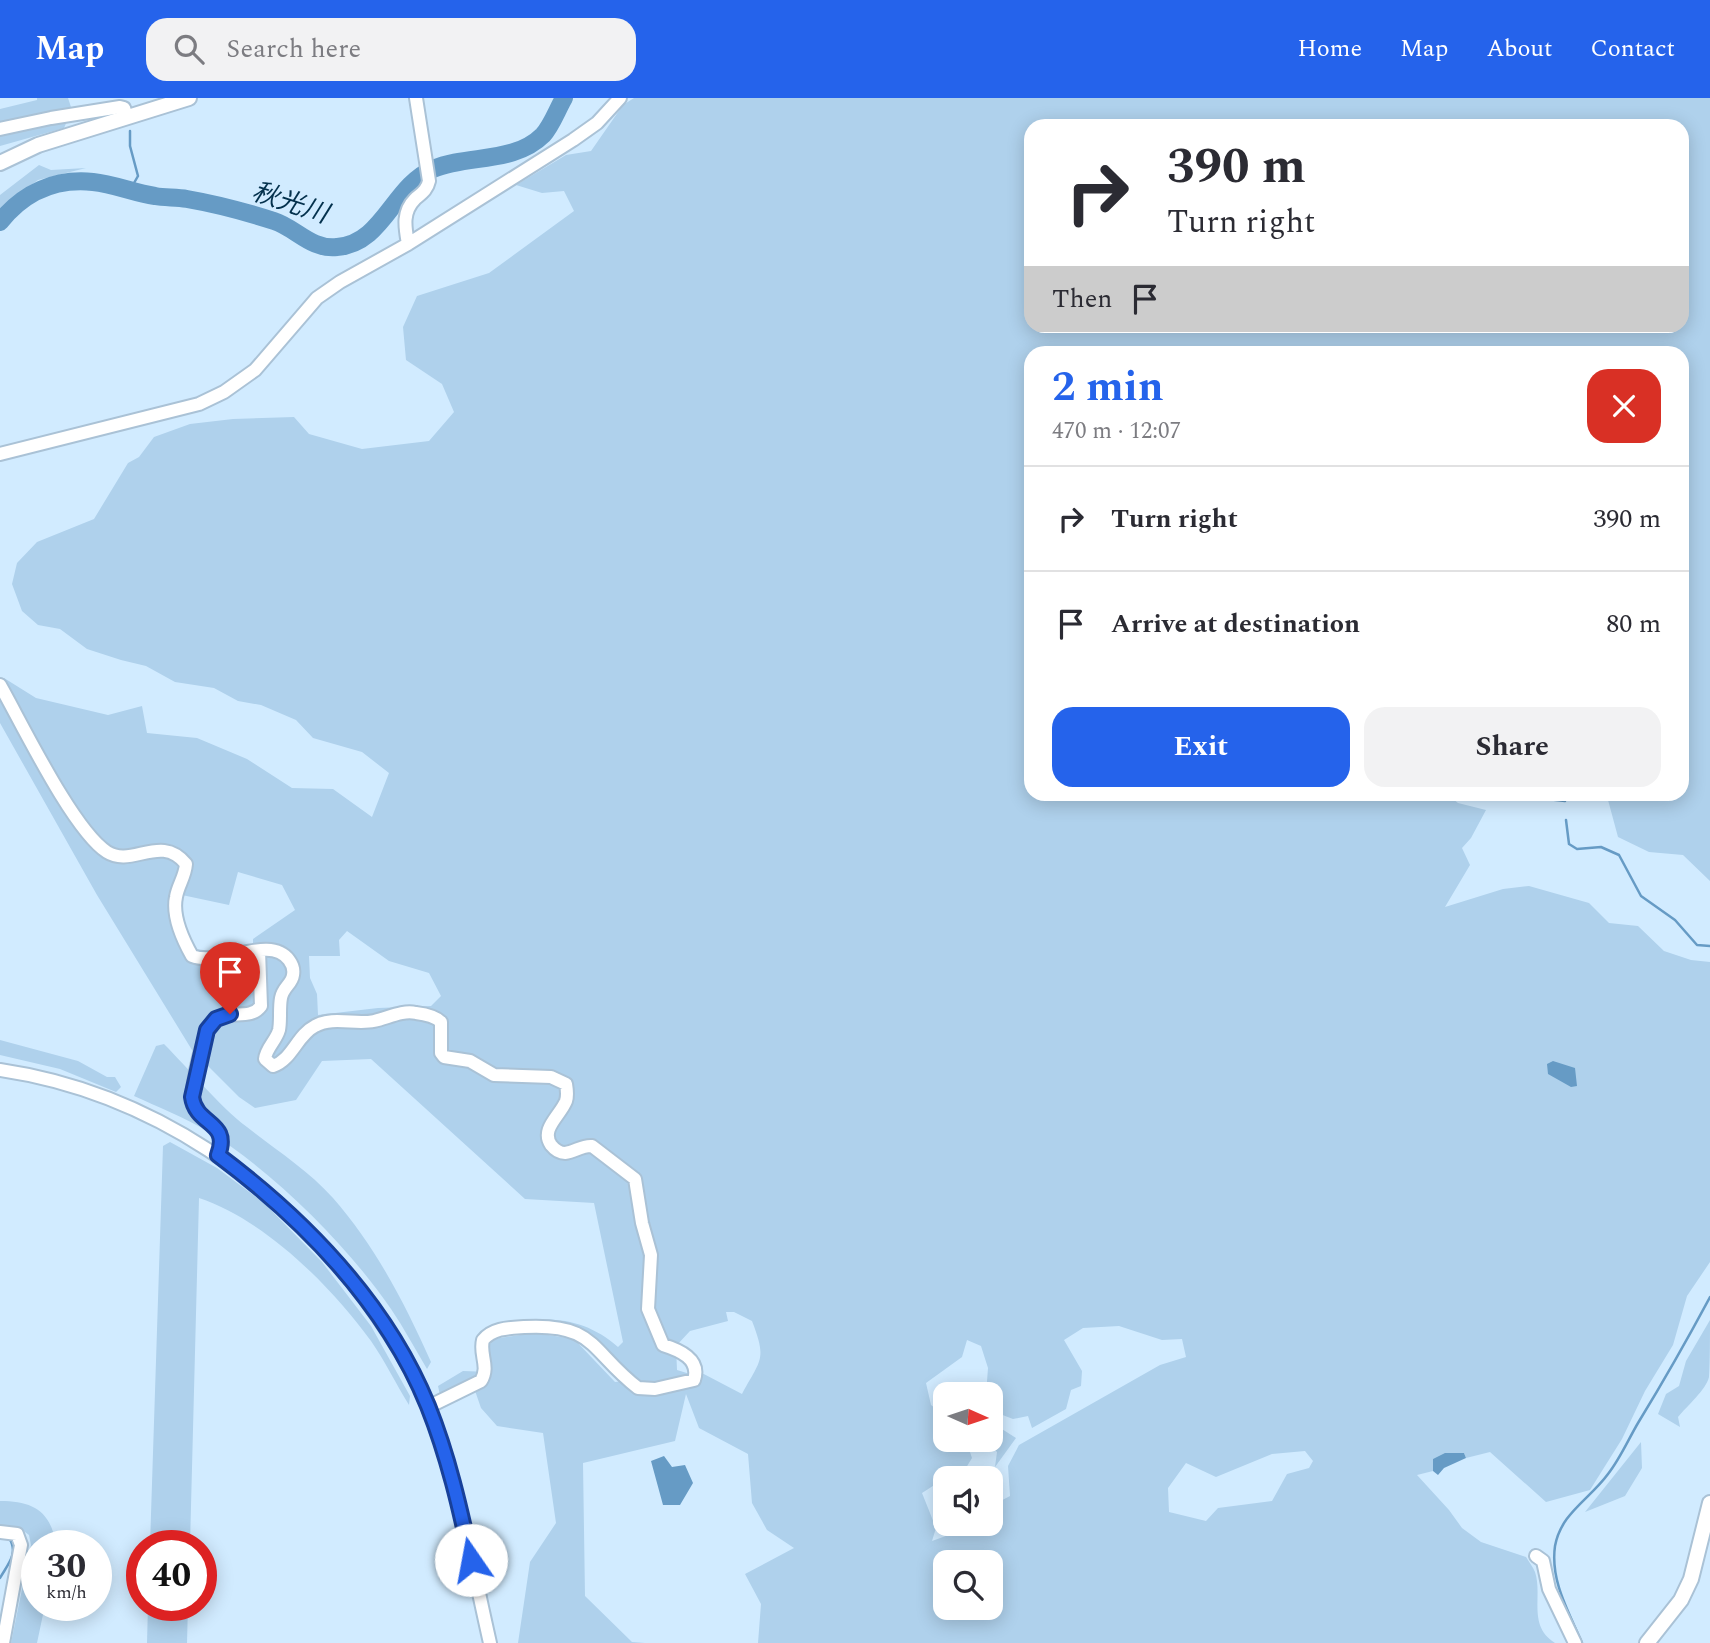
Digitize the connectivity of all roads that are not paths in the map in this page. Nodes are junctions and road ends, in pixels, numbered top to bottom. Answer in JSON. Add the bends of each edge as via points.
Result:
{"nodes":[{"id":1,"x":189,"y":98,"type":"edge"},
{"id":2,"x":416,"y":98,"type":"edge"},
{"id":3,"x":620,"y":98,"type":"edge"},
{"id":4,"x":128,"y":108,"type":"edge"},
{"id":5,"x":0,"y":130,"type":"edge"},
{"id":6,"x":0,"y":163,"type":"edge"},
{"id":7,"x":408,"y":244,"type":"junction"},
{"id":8,"x":0,"y":454,"type":"edge"},
{"id":9,"x":0,"y":685,"type":"edge"},
{"id":10,"x":259,"y":951,"type":"junction"},
{"id":11,"x":0,"y":1070,"type":"edge"},
{"id":12,"x":218,"y":1155,"type":"junction"},
{"id":13,"x":428,"y":1407,"type":"junction"},
{"id":14,"x":1709,"y":1507,"type":"edge"},
{"id":15,"x":0,"y":1532,"type":"edge"},
{"id":16,"x":1536,"y":1556,"type":"dead end"},
{"id":17,"x":3,"y":1643,"type":"edge"},
{"id":18,"x":490,"y":1643,"type":"edge"},
{"id":19,"x":1574,"y":1643,"type":"edge"},
{"id":20,"x":1647,"y":1643,"type":"edge"}],
"edges":[{"from":1,"to":4,"type":"main road"},
{"from":2,"to":7,"type":"street","via":[[429,181],[406,212]]},
{"from":3,"to":7,"type":"street","via":[[589,129]]},
{"from":4,"to":5,"type":"street","via":[[76,113]]},
{"from":4,"to":6,"type":"main road"},
{"from":7,"to":8,"type":"street","via":[[317,299],[268,357],[224,392],[199,404]]},
{"from":9,"to":10,"type":"street","via":[[63,797],[95,842],[115,856],[164,851],[186,864],[175,901],[179,932],[192,956],[203,960]]},
{"from":10,"to":12,"type":"street","via":[[261,1006],[249,1014],[216,1019],[207,1030],[201,1052],[193,1106],[222,1136]]},
{"from":10,"to":13,"type":"street","via":[[276,950],[288,958],[294,973],[281,999],[278,1033],[265,1054],[272,1066],[279,1064],[304,1034],[328,1021],[372,1022],[404,1013],[438,1018],[444,1057],[470,1061],[494,1075],[551,1077],[566,1084],[567,1098],[547,1136],[551,1145],[563,1153],[592,1146],[635,1179],[651,1255],[650,1320],[663,1345],[688,1356],[694,1365],[694,1380],[638,1388],[584,1337],[558,1327],[519,1327],[495,1331],[483,1340],[486,1370],[481,1381]]},
{"from":11,"to":12,"type":"street","via":[[123,1105]]},
{"from":12,"to":13,"type":"street","via":[[311,1233],[351,1279],[386,1329]]},
{"from":13,"to":18,"type":"street","via":[[454,1482]]},
{"from":14,"to":20,"type":"main road","via":[[1692,1579]]},
{"from":15,"to":17,"type":"street","via":[[17,1534],[21,1545]]},
{"from":16,"to":19,"type":"street","via":[[1543,1561],[1549,1589]]}]}
